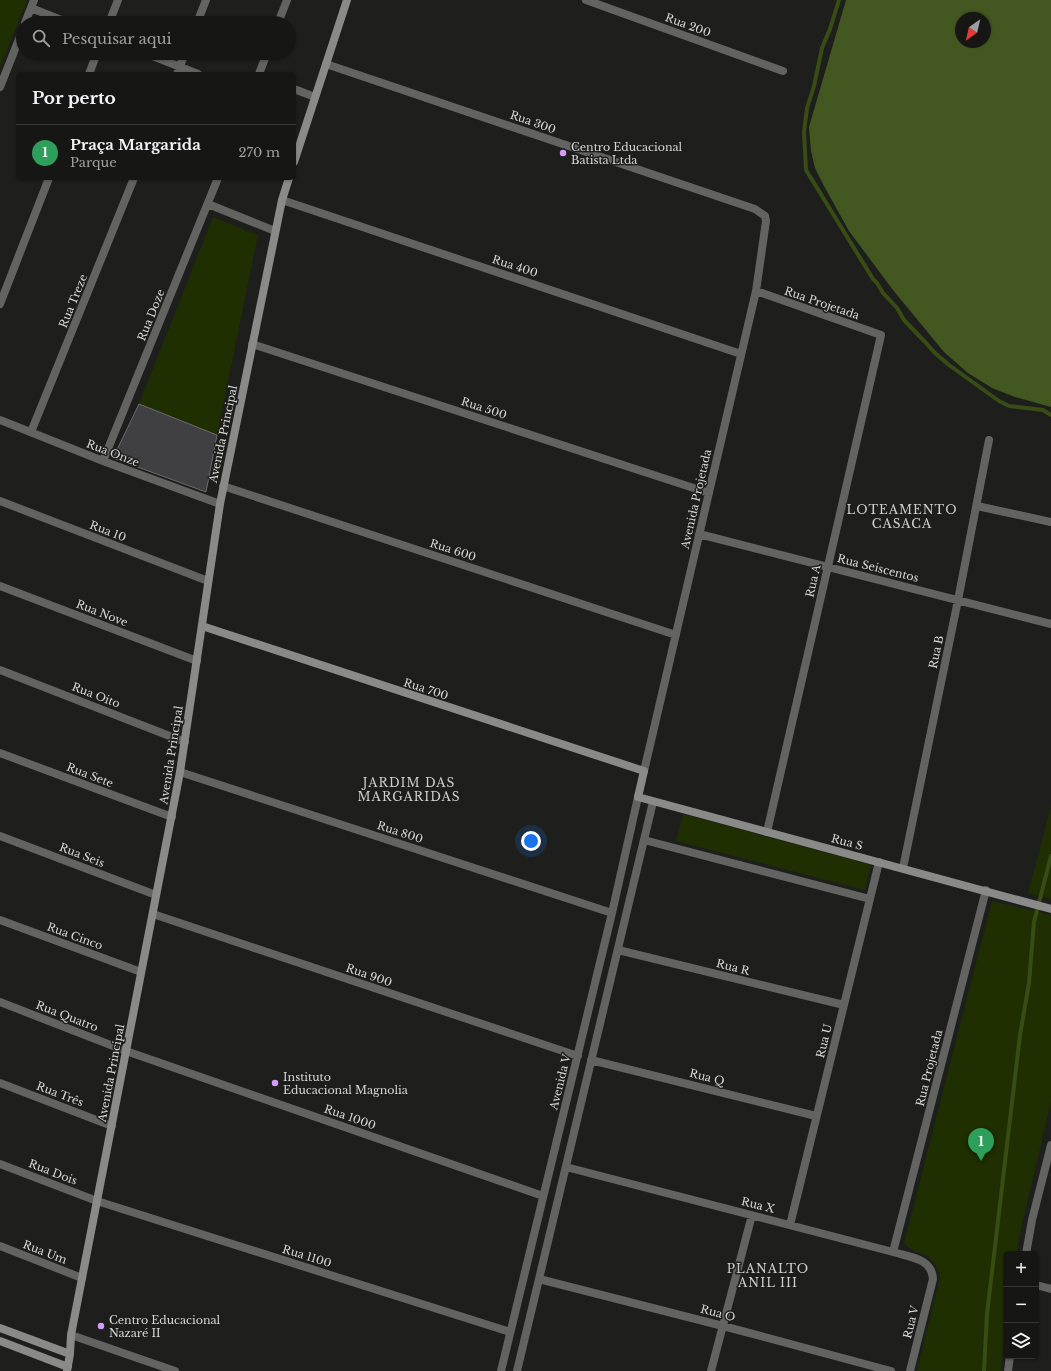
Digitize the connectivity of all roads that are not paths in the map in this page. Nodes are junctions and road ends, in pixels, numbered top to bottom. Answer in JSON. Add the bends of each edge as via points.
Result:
{"nodes":[{"id":1,"x":34,"y":0,"type":"edge"},
{"id":2,"x":118,"y":0,"type":"edge"},
{"id":3,"x":206,"y":0,"type":"edge"},
{"id":4,"x":287,"y":0,"type":"edge"},
{"id":5,"x":347,"y":0,"type":"edge"},
{"id":6,"x":586,"y":0,"type":"edge"},
{"id":7,"x":31,"y":8,"type":"junction"},
{"id":8,"x":28,"y":16,"type":"edge"},
{"id":9,"x":51,"y":16,"type":"edge"},
{"id":10,"x":112,"y":16,"type":"edge"},
{"id":11,"x":200,"y":16,"type":"edge"},
{"id":12,"x":281,"y":16,"type":"edge"},
{"id":13,"x":16,"y":47,"type":"edge"},
{"id":14,"x":94,"y":60,"type":"edge"},
{"id":15,"x":159,"y":60,"type":"edge"},
{"id":16,"x":182,"y":60,"type":"edge"},
{"id":17,"x":264,"y":60,"type":"edge"},
{"id":18,"x":326,"y":64,"type":"junction"},
{"id":19,"x":178,"y":70,"type":"edge"},
{"id":20,"x":783,"y":71,"type":"dead end"},
{"id":21,"x":90,"y":72,"type":"edge"},
{"id":22,"x":188,"y":72,"type":"edge"},
{"id":23,"x":260,"y":72,"type":"edge"},
{"id":24,"x":0,"y":87,"type":"edge"},
{"id":25,"x":296,"y":90,"type":"edge"},
{"id":26,"x":315,"y":97,"type":"junction"},
{"id":27,"x":296,"y":156,"type":"edge"},
{"id":28,"x":48,"y":180,"type":"edge"},
{"id":29,"x":133,"y":180,"type":"edge"},
{"id":30,"x":217,"y":180,"type":"edge"},
{"id":31,"x":288,"y":180,"type":"edge"},
{"id":32,"x":282,"y":200,"type":"junction"},
{"id":33,"x":208,"y":204,"type":"junction"},
{"id":34,"x":755,"y":209,"type":"joint"},
{"id":35,"x":276,"y":231,"type":"junction"},
{"id":36,"x":756,"y":291,"type":"junction"},
{"id":37,"x":0,"y":304,"type":"edge"},
{"id":38,"x":881,"y":335,"type":"joint"},
{"id":39,"x":252,"y":344,"type":"junction"},
{"id":40,"x":741,"y":354,"type":"junction"},
{"id":41,"x":0,"y":420,"type":"edge"},
{"id":42,"x":31,"y":432,"type":"junction"},
{"id":43,"x":989,"y":440,"type":"dead end"},
{"id":44,"x":103,"y":461,"type":"junction"},
{"id":45,"x":223,"y":486,"type":"junction"},
{"id":46,"x":709,"y":493,"type":"junction"},
{"id":47,"x":0,"y":501,"type":"edge"},
{"id":48,"x":220,"y":504,"type":"junction"},
{"id":49,"x":976,"y":506,"type":"junction"},
{"id":50,"x":1051,"y":522,"type":"edge"},
{"id":51,"x":699,"y":534,"type":"junction"},
{"id":52,"x":828,"y":567,"type":"junction"},
{"id":53,"x":208,"y":581,"type":"junction"},
{"id":54,"x":0,"y":586,"type":"edge"},
{"id":55,"x":958,"y":600,"type":"junction"},
{"id":56,"x":1051,"y":624,"type":"edge"},
{"id":57,"x":202,"y":626,"type":"junction"},
{"id":58,"x":676,"y":635,"type":"junction"},
{"id":59,"x":197,"y":661,"type":"junction"},
{"id":60,"x":0,"y":670,"type":"edge"},
{"id":61,"x":185,"y":742,"type":"junction"},
{"id":62,"x":0,"y":753,"type":"edge"},
{"id":63,"x":644,"y":771,"type":"junction"},
{"id":64,"x":180,"y":772,"type":"junction"},
{"id":65,"x":638,"y":797,"type":"junction"},
{"id":66,"x":654,"y":802,"type":"junction"},
{"id":67,"x":172,"y":817,"type":"junction"},
{"id":68,"x":767,"y":832,"type":"junction"},
{"id":69,"x":0,"y":836,"type":"edge"},
{"id":70,"x":644,"y":840,"type":"junction"},
{"id":71,"x":879,"y":862,"type":"junction"},
{"id":72,"x":902,"y":868,"type":"junction"},
{"id":73,"x":986,"y":890,"type":"junction"},
{"id":74,"x":156,"y":895,"type":"junction"},
{"id":75,"x":870,"y":899,"type":"junction"},
{"id":76,"x":1050,"y":908,"type":"edge"},
{"id":77,"x":612,"y":913,"type":"junction"},
{"id":78,"x":153,"y":914,"type":"junction"},
{"id":79,"x":0,"y":920,"type":"edge"},
{"id":80,"x":618,"y":950,"type":"junction"},
{"id":81,"x":141,"y":972,"type":"junction"},
{"id":82,"x":0,"y":1002,"type":"edge"},
{"id":83,"x":844,"y":1005,"type":"junction"},
{"id":84,"x":126,"y":1051,"type":"junction"},
{"id":85,"x":578,"y":1056,"type":"junction"},
{"id":86,"x":591,"y":1060,"type":"junction"},
{"id":87,"x":0,"y":1083,"type":"edge"},
{"id":88,"x":816,"y":1116,"type":"junction"},
{"id":89,"x":112,"y":1126,"type":"junction"},
{"id":90,"x":1051,"y":1144,"type":"edge"},
{"id":91,"x":0,"y":1164,"type":"edge"},
{"id":92,"x":566,"y":1167,"type":"junction"},
{"id":93,"x":1047,"y":1174,"type":"edge"},
{"id":94,"x":543,"y":1196,"type":"junction"},
{"id":95,"x":97,"y":1202,"type":"junction"},
{"id":96,"x":752,"y":1215,"type":"junction"},
{"id":97,"x":790,"y":1225,"type":"junction"},
{"id":98,"x":0,"y":1246,"type":"edge"},
{"id":99,"x":1027,"y":1251,"type":"edge"},
{"id":100,"x":893,"y":1252,"type":"junction"},
{"id":101,"x":82,"y":1278,"type":"junction"},
{"id":102,"x":933,"y":1278,"type":"joint"},
{"id":103,"x":539,"y":1279,"type":"junction"},
{"id":104,"x":1039,"y":1286,"type":"edge"},
{"id":105,"x":1051,"y":1289,"type":"edge"},
{"id":106,"x":723,"y":1326,"type":"junction"},
{"id":107,"x":0,"y":1328,"type":"edge"},
{"id":108,"x":510,"y":1332,"type":"junction"},
{"id":109,"x":71,"y":1335,"type":"junction"},
{"id":110,"x":0,"y":1341,"type":"edge"},
{"id":111,"x":66,"y":1353,"type":"junction"},
{"id":112,"x":1010,"y":1359,"type":"edge"},
{"id":113,"x":63,"y":1368,"type":"edge"},
{"id":114,"x":175,"y":1371,"type":"edge"},
{"id":115,"x":500,"y":1371,"type":"edge"},
{"id":116,"x":517,"y":1371,"type":"edge"},
{"id":117,"x":711,"y":1371,"type":"edge"},
{"id":118,"x":891,"y":1371,"type":"edge"},
{"id":119,"x":910,"y":1371,"type":"edge"},
{"id":120,"x":1008,"y":1371,"type":"edge"}],
"edges":[{"from":1,"to":7,"type":"street"},
{"from":2,"to":10,"type":"street"},
{"from":3,"to":11,"type":"street"},
{"from":4,"to":12,"type":"street"},
{"from":5,"to":18,"type":"main road"},
{"from":6,"to":20,"type":"street","name":"Rua 200"},
{"from":7,"to":8,"type":"street"},
{"from":7,"to":9,"type":"street"},
{"from":13,"to":24,"type":"street"},
{"from":14,"to":21,"type":"street"},
{"from":15,"to":19,"type":"street"},
{"from":16,"to":19,"type":"street"},
{"from":17,"to":23,"type":"street"},
{"from":18,"to":26,"type":"main road"},
{"from":18,"to":34,"type":"street","name":"Rua 300"},
{"from":19,"to":22,"type":"street"},
{"from":25,"to":26,"type":"street"},
{"from":26,"to":27,"type":"main road"},
{"from":28,"to":37,"type":"street"},
{"from":29,"to":42,"type":"street","name":"Rua Treze"},
{"from":30,"to":33,"type":"street","name":"Rua Doze"},
{"from":31,"to":32,"type":"main road","name":"Avenida Principal"},
{"from":32,"to":35,"type":"main road","name":"Avenida Principal"},
{"from":32,"to":40,"type":"street","name":"Rua 400"},
{"from":33,"to":35,"type":"street"},
{"from":33,"to":44,"type":"street","name":"Rua Doze"},
{"from":34,"to":36,"type":"street","name":"Avenida Projetada","via":[[765,216],[766,221]]},
{"from":35,"to":39,"type":"main road","name":"Avenida Principal"},
{"from":36,"to":38,"type":"street","name":"Rua Projetada"},
{"from":36,"to":40,"type":"street","name":"Avenida Projetada"},
{"from":38,"to":52,"type":"street","name":"Rua A"},
{"from":39,"to":45,"type":"main road","name":"Avenida Principal"},
{"from":39,"to":46,"type":"street","name":"Rua 500"},
{"from":40,"to":46,"type":"street","name":"Avenida Projetada"},
{"from":41,"to":42,"type":"street","name":"Rua Onze"},
{"from":42,"to":44,"type":"street","name":"Rua Onze"},
{"from":43,"to":49,"type":"street","name":"Rua B"},
{"from":44,"to":48,"type":"street","name":"Rua Onze"},
{"from":45,"to":48,"type":"main road","name":"Avenida Principal"},
{"from":45,"to":58,"type":"street","name":"Rua 600"},
{"from":46,"to":51,"type":"street","name":"Avenida Projetada"},
{"from":47,"to":53,"type":"street","name":"Rua 10"},
{"from":48,"to":53,"type":"main road","name":"Avenida Principal"},
{"from":49,"to":50,"type":"street"},
{"from":49,"to":55,"type":"street","name":"Rua B"},
{"from":51,"to":52,"type":"street","name":"Rua Seiscentos"},
{"from":51,"to":58,"type":"street","name":"Avenida Projetada"},
{"from":52,"to":55,"type":"street","name":"Rua Seiscentos"},
{"from":52,"to":68,"type":"street","name":"Rua A"},
{"from":53,"to":57,"type":"main road","name":"Avenida Principal"},
{"from":54,"to":59,"type":"street","name":"Rua Nove"},
{"from":55,"to":56,"type":"street","name":"Rua Seiscentos"},
{"from":55,"to":72,"type":"street","name":"Rua B"},
{"from":57,"to":59,"type":"main road","name":"Avenida Principal"},
{"from":57,"to":63,"type":"main road","name":"Rua 700"},
{"from":58,"to":63,"type":"street","name":"Avenida Projetada"},
{"from":59,"to":61,"type":"main road","name":"Avenida Principal"},
{"from":60,"to":61,"type":"street","name":"Rua Oito"},
{"from":61,"to":64,"type":"main road","name":"Avenida Principal"},
{"from":62,"to":67,"type":"street","name":"Rua Sete"},
{"from":63,"to":65,"type":"main road","name":"Avenida Projetada"},
{"from":64,"to":67,"type":"main road","name":"Avenida Principal"},
{"from":64,"to":77,"type":"street","name":"Rua 800"},
{"from":65,"to":66,"type":"main road","name":"Rua S"},
{"from":65,"to":77,"type":"street","name":"Avenida V"},
{"from":66,"to":68,"type":"main road","name":"Rua S"},
{"from":66,"to":70,"type":"street"},
{"from":67,"to":74,"type":"main road","name":"Avenida Principal"},
{"from":68,"to":71,"type":"main road","name":"Rua S"},
{"from":69,"to":74,"type":"street","name":"Rua Seis"},
{"from":70,"to":75,"type":"street"},
{"from":70,"to":80,"type":"street"},
{"from":71,"to":72,"type":"main road","name":"Rua S"},
{"from":71,"to":75,"type":"street","name":"Rua U"},
{"from":72,"to":73,"type":"main road","name":"Rua S"},
{"from":73,"to":76,"type":"main road","name":"Rua S"},
{"from":73,"to":100,"type":"street","name":"Rua Projetada"},
{"from":74,"to":78,"type":"main road","name":"Avenida Principal"},
{"from":75,"to":83,"type":"street","name":"Rua U"},
{"from":77,"to":85,"type":"street","name":"Avenida V"},
{"from":78,"to":81,"type":"main road","name":"Avenida Principal"},
{"from":78,"to":85,"type":"street","name":"Rua 900"},
{"from":79,"to":81,"type":"street","name":"Rua Cinco"},
{"from":80,"to":83,"type":"street","name":"Rua R"},
{"from":80,"to":86,"type":"street"},
{"from":81,"to":84,"type":"main road","name":"Avenida Principal"},
{"from":82,"to":84,"type":"street","name":"Rua Quatro"},
{"from":83,"to":88,"type":"street","name":"Rua U"},
{"from":84,"to":89,"type":"main road","name":"Avenida Principal"},
{"from":84,"to":94,"type":"street","name":"Rua 1000"},
{"from":85,"to":94,"type":"street","name":"Avenida V"},
{"from":86,"to":88,"type":"street","name":"Rua Q"},
{"from":86,"to":92,"type":"street"},
{"from":87,"to":89,"type":"street","name":"Rua Três"},
{"from":88,"to":97,"type":"street","name":"Rua U"},
{"from":89,"to":95,"type":"main road","name":"Avenida Principal"},
{"from":90,"to":93,"type":"street"},
{"from":91,"to":95,"type":"street","name":"Rua Dois"},
{"from":92,"to":96,"type":"street","name":"Rua X"},
{"from":92,"to":103,"type":"street"},
{"from":93,"to":99,"type":"street","via":[[1032,1220]]},
{"from":94,"to":108,"type":"street","name":"Avenida V"},
{"from":95,"to":101,"type":"main road","name":"Avenida Principal"},
{"from":95,"to":108,"type":"street","name":"Rua 1100"},
{"from":96,"to":97,"type":"street","name":"Rua X"},
{"from":96,"to":106,"type":"street"},
{"from":97,"to":100,"type":"street","name":"Rua X"},
{"from":98,"to":101,"type":"street","name":"Rua Um"},
{"from":100,"to":102,"type":"street","name":"Rua X","via":[[924,1261],[930,1267]]},
{"from":101,"to":109,"type":"main road","name":"Avenida Principal"},
{"from":102,"to":119,"type":"street","name":"Rua V"},
{"from":103,"to":106,"type":"street","name":"Rua O"},
{"from":103,"to":116,"type":"street"},
{"from":104,"to":105,"type":"street"},
{"from":106,"to":117,"type":"street"},
{"from":106,"to":118,"type":"street","name":"Rua O"},
{"from":107,"to":111,"type":"main road"},
{"from":108,"to":115,"type":"street","name":"Avenida V"},
{"from":109,"to":111,"type":"main road","name":"Avenida Principal"},
{"from":109,"to":114,"type":"street"},
{"from":110,"to":113,"type":"main road"},
{"from":111,"to":113,"type":"main road","name":"Avenida Principal"},
{"from":112,"to":120,"type":"street"}]}
